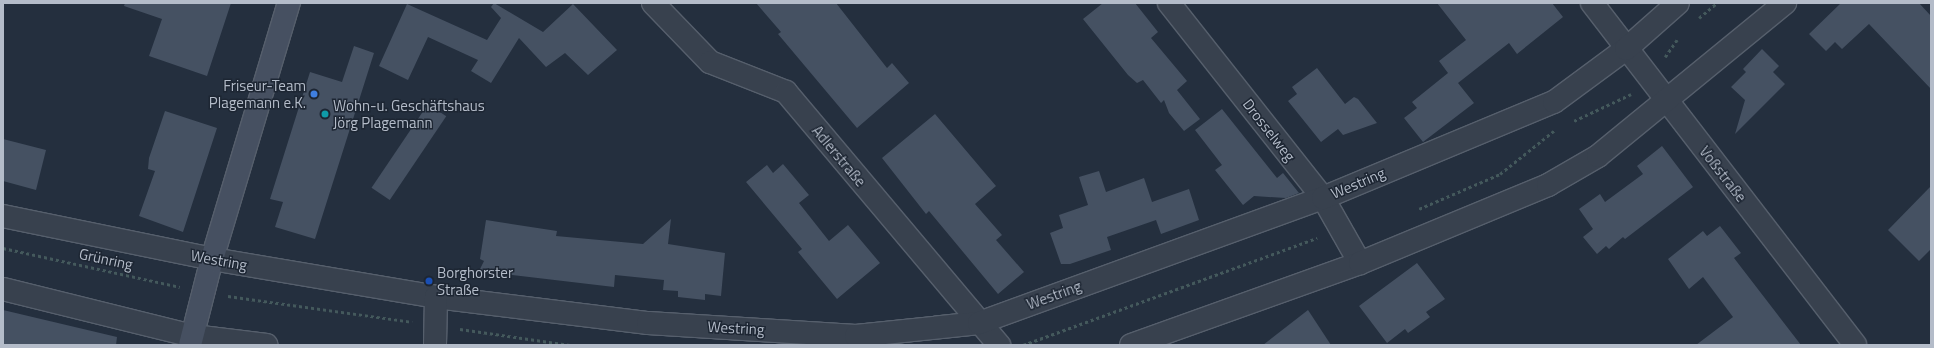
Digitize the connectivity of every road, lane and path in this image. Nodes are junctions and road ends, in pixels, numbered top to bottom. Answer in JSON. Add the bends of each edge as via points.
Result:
{"nodes":[{"id":1,"x":289,"y":3,"type":"edge"},
{"id":2,"x":653,"y":3,"type":"edge"},
{"id":3,"x":1169,"y":3,"type":"edge"},
{"id":4,"x":1592,"y":3,"type":"edge"},
{"id":5,"x":1678,"y":3,"type":"edge"},
{"id":6,"x":1717,"y":3,"type":"edge"},
{"id":7,"x":1785,"y":3,"type":"edge"},
{"id":8,"x":1696,"y":21,"type":"dead end"},
{"id":9,"x":1680,"y":35,"type":"dead end"},
{"id":10,"x":1626,"y":49,"type":"junction"},
{"id":11,"x":1646,"y":74,"type":"junction"},
{"id":12,"x":1667,"y":101,"type":"junction"},
{"id":13,"x":1571,"y":122,"type":"dead end"},
{"id":14,"x":1557,"y":129,"type":"dead end"},
{"id":15,"x":1323,"y":198,"type":"junction"},
{"id":16,"x":1413,"y":212,"type":"dead end"},
{"id":17,"x":3,"y":216,"type":"edge"},
{"id":18,"x":1342,"y":229,"type":"junction"},
{"id":19,"x":3,"y":248,"type":"edge"},
{"id":20,"x":212,"y":259,"type":"junction"},
{"id":21,"x":1360,"y":264,"type":"junction"},
{"id":22,"x":3,"y":289,"type":"edge"},
{"id":23,"x":204,"y":292,"type":"junction"},
{"id":24,"x":436,"y":297,"type":"junction"},
{"id":25,"x":979,"y":322,"type":"junction"},
{"id":26,"x":435,"y":335,"type":"edge"},
{"id":27,"x":192,"y":341,"type":"edge"},
{"id":28,"x":266,"y":345,"type":"edge"},
{"id":29,"x":570,"y":345,"type":"edge"},
{"id":30,"x":999,"y":345,"type":"edge"},
{"id":31,"x":1023,"y":345,"type":"edge"},
{"id":32,"x":1131,"y":345,"type":"edge"},
{"id":33,"x":1855,"y":345,"type":"edge"}],
"edges":[{"from":1,"to":20,"type":"main road"},
{"from":2,"to":25,"type":"street","name":"Adlerstraße","via":[[710,62],[786,92]]},
{"from":3,"to":15,"type":"street","name":"Drosselweg"},
{"from":4,"to":10,"type":"street","name":"Voßstraße"},
{"from":5,"to":10,"type":"street","name":"Westring"},
{"from":6,"to":8,"type":"path"},
{"from":7,"to":12,"type":"street"},
{"from":9,"to":11,"type":"path","via":[[1663,59]]},
{"from":10,"to":11,"type":"street","name":"Voßstraße"},
{"from":10,"to":15,"type":"street","name":"Westring","via":[[1554,102]]},
{"from":11,"to":12,"type":"street","name":"Voßstraße"},
{"from":11,"to":13,"type":"path","via":[[1634,92]]},
{"from":12,"to":21,"type":"street","via":[[1598,156],[1548,185]]},
{"from":12,"to":33,"type":"street","name":"Voßstraße"},
{"from":14,"to":16,"type":"path","via":[[1500,174]]},
{"from":15,"to":18,"type":"street","name":"Drosselweg"},
{"from":15,"to":25,"type":"street","name":"Westring"},
{"from":17,"to":20,"type":"street","name":"Westring"},
{"from":18,"to":21,"type":"street","name":"Drosselweg"},
{"from":18,"to":31,"type":"path"},
{"from":19,"to":23,"type":"path","name":"Grünring"},
{"from":20,"to":23,"type":"main road"},
{"from":20,"to":24,"type":"street","name":"Westring"},
{"from":21,"to":32,"type":"street"},
{"from":22,"to":27,"type":"street"},
{"from":23,"to":26,"type":"path"},
{"from":23,"to":27,"type":"main road"},
{"from":24,"to":25,"type":"street","name":"Westring","via":[[648,323],[856,336]]},
{"from":24,"to":26,"type":"street"},
{"from":25,"to":30,"type":"street","name":"Adlerstraße"},
{"from":26,"to":29,"type":"path"},
{"from":27,"to":28,"type":"street"}]}
